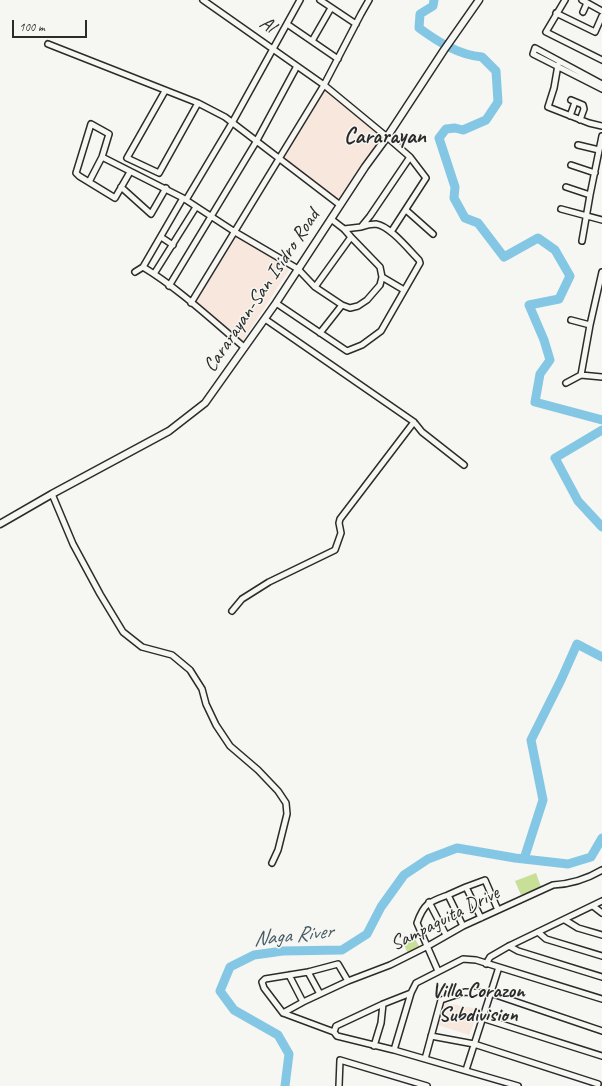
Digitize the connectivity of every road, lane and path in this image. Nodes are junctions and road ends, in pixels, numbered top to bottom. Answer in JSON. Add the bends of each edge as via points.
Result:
{"nodes":[{"id":1,"x":203,"y":0,"type":"edge"},
{"id":2,"x":300,"y":0,"type":"edge"},
{"id":3,"x":320,"y":0,"type":"edge"},
{"id":4,"x":369,"y":0,"type":"edge"},
{"id":5,"x":479,"y":0,"type":"edge"},
{"id":6,"x":565,"y":0,"type":"edge"},
{"id":7,"x":585,"y":1,"type":"edge"},
{"id":8,"x":331,"y":8,"type":"junction"},
{"id":9,"x":602,"y":11,"type":"edge"},
{"id":10,"x":583,"y":12,"type":"dead end"},
{"id":11,"x":556,"y":13,"type":"junction"},
{"id":12,"x":602,"y":16,"type":"edge"},
{"id":13,"x":287,"y":24,"type":"junction"},
{"id":14,"x":356,"y":24,"type":"junction"},
{"id":15,"x":312,"y":42,"type":"junction"},
{"id":16,"x":48,"y":44,"type":"dead end"},
{"id":17,"x":273,"y":48,"type":"junction"},
{"id":18,"x":338,"y":59,"type":"junction"},
{"id":19,"x":602,"y":60,"type":"edge"},
{"id":20,"x":560,"y":61,"type":"junction"},
{"id":21,"x":297,"y":66,"type":"junction"},
{"id":22,"x":557,"y":67,"type":"junction"},
{"id":23,"x":602,"y":84,"type":"edge"},
{"id":24,"x":324,"y":85,"type":"junction"},
{"id":25,"x":602,"y":90,"type":"edge"},
{"id":26,"x":166,"y":91,"type":"junction"},
{"id":27,"x":198,"y":103,"type":"junction"},
{"id":28,"x":570,"y":116,"type":"junction"},
{"id":29,"x":580,"y":120,"type":"junction"},
{"id":30,"x":232,"y":123,"type":"junction"},
{"id":31,"x":602,"y":126,"type":"edge"},
{"id":32,"x":602,"y":136,"type":"edge"},
{"id":33,"x":387,"y":137,"type":"junction"},
{"id":34,"x":256,"y":142,"type":"junction"},
{"id":35,"x":578,"y":145,"type":"dead end"},
{"id":36,"x":599,"y":150,"type":"junction"},
{"id":37,"x":102,"y":157,"type":"junction"},
{"id":38,"x":410,"y":157,"type":"junction"},
{"id":39,"x":280,"y":159,"type":"junction"},
{"id":40,"x":571,"y":165,"type":"dead end"},
{"id":41,"x":130,"y":172,"type":"junction"},
{"id":42,"x":595,"y":173,"type":"junction"},
{"id":43,"x":89,"y":182,"type":"junction"},
{"id":44,"x":121,"y":187,"type":"junction"},
{"id":45,"x":566,"y":187,"type":"dead end"},
{"id":46,"x":166,"y":188,"type":"junction"},
{"id":47,"x":590,"y":195,"type":"junction"},
{"id":48,"x":185,"y":199,"type":"junction"},
{"id":49,"x":340,"y":205,"type":"junction"},
{"id":50,"x":196,"y":207,"type":"junction"},
{"id":51,"x":560,"y":209,"type":"dead end"},
{"id":52,"x":406,"y":210,"type":"junction"},
{"id":53,"x":210,"y":216,"type":"junction"},
{"id":54,"x":586,"y":217,"type":"junction"},
{"id":55,"x":331,"y":219,"type":"junction"},
{"id":56,"x":602,"y":220,"type":"edge"},
{"id":57,"x":361,"y":227,"type":"junction"},
{"id":58,"x":344,"y":228,"type":"junction"},
{"id":59,"x":235,"y":232,"type":"junction"},
{"id":60,"x":391,"y":232,"type":"junction"},
{"id":61,"x":433,"y":234,"type":"dead end"},
{"id":62,"x":161,"y":237,"type":"junction"},
{"id":63,"x":351,"y":237,"type":"junction"},
{"id":64,"x":582,"y":241,"type":"dead end"},
{"id":65,"x":173,"y":245,"type":"junction"},
{"id":66,"x":143,"y":268,"type":"junction"},
{"id":67,"x":298,"y":269,"type":"junction"},
{"id":68,"x":135,"y":272,"type":"dead end"},
{"id":69,"x":602,"y":272,"type":"edge"},
{"id":70,"x":154,"y":274,"type":"junction"},
{"id":71,"x":382,"y":277,"type":"junction"},
{"id":72,"x":169,"y":286,"type":"junction"},
{"id":73,"x":315,"y":287,"type":"junction"},
{"id":74,"x":404,"y":290,"type":"junction"},
{"id":75,"x":191,"y":303,"type":"junction"},
{"id":76,"x":276,"y":303,"type":"junction"},
{"id":77,"x":342,"y":305,"type":"junction"},
{"id":78,"x":265,"y":319,"type":"junction"},
{"id":79,"x":571,"y":320,"type":"dead end"},
{"id":80,"x":590,"y":325,"type":"junction"},
{"id":81,"x":320,"y":334,"type":"junction"},
{"id":82,"x":244,"y":347,"type":"junction"},
{"id":83,"x":582,"y":375,"type":"junction"},
{"id":84,"x":602,"y":377,"type":"edge"},
{"id":85,"x":566,"y":384,"type":"dead end"},
{"id":86,"x":414,"y":422,"type":"junction"},
{"id":87,"x":464,"y":465,"type":"dead end"},
{"id":88,"x":52,"y":494,"type":"junction"},
{"id":89,"x":0,"y":524,"type":"edge"},
{"id":90,"x":232,"y":611,"type":"dead end"},
{"id":91,"x":272,"y":863,"type":"dead end"},
{"id":92,"x":602,"y":870,"type":"edge"},
{"id":93,"x":466,"y":887,"type":"junction"},
{"id":94,"x":448,"y":895,"type":"junction"},
{"id":95,"x":602,"y":901,"type":"edge"},
{"id":96,"x":429,"y":902,"type":"junction"},
{"id":97,"x":593,"y":906,"type":"junction"},
{"id":98,"x":498,"y":910,"type":"junction"},
{"id":99,"x":602,"y":913,"type":"edge"},
{"id":100,"x":481,"y":918,"type":"junction"},
{"id":101,"x":565,"y":920,"type":"junction"},
{"id":102,"x":463,"y":926,"type":"junction"},
{"id":103,"x":538,"y":932,"type":"junction"},
{"id":104,"x":446,"y":935,"type":"junction"},
{"id":105,"x":602,"y":935,"type":"edge"},
{"id":106,"x":428,"y":946,"type":"junction"},
{"id":107,"x":509,"y":946,"type":"junction"},
{"id":108,"x":602,"y":956,"type":"edge"},
{"id":109,"x":486,"y":964,"type":"junction"},
{"id":110,"x":499,"y":967,"type":"junction"},
{"id":111,"x":438,"y":971,"type":"junction"},
{"id":112,"x":308,"y":972,"type":"junction"},
{"id":113,"x":289,"y":975,"type":"junction"},
{"id":114,"x":602,"y":977,"type":"edge"},
{"id":115,"x":348,"y":981,"type":"junction"},
{"id":116,"x":490,"y":992,"type":"junction"},
{"id":117,"x":411,"y":993,"type":"junction"},
{"id":118,"x":320,"y":994,"type":"junction"},
{"id":119,"x":602,"y":999,"type":"edge"},
{"id":120,"x":303,"y":1002,"type":"junction"},
{"id":121,"x":383,"y":1004,"type":"junction"},
{"id":122,"x":283,"y":1013,"type":"junction"},
{"id":123,"x":482,"y":1018,"type":"junction"},
{"id":124,"x":602,"y":1031,"type":"edge"},
{"id":125,"x":334,"y":1032,"type":"junction"},
{"id":126,"x":431,"y":1036,"type":"junction"},
{"id":127,"x":474,"y":1044,"type":"junction"},
{"id":128,"x":374,"y":1046,"type":"junction"},
{"id":129,"x":394,"y":1050,"type":"junction"},
{"id":130,"x":602,"y":1056,"type":"edge"},
{"id":131,"x":425,"y":1059,"type":"junction"},
{"id":132,"x":466,"y":1070,"type":"junction"},
{"id":133,"x":598,"y":1083,"type":"edge"},
{"id":134,"x":339,"y":1086,"type":"edge"},
{"id":135,"x":427,"y":1086,"type":"edge"},
{"id":136,"x":518,"y":1086,"type":"edge"}],
"edges":[{"from":1,"to":17,"type":"street","name":"Al"},
{"from":2,"to":13,"type":"street"},
{"from":3,"to":8,"type":"street"},
{"from":4,"to":14,"type":"street"},
{"from":5,"to":33,"type":"main road","name":"Cararayan-San Isidro Road"},
{"from":6,"to":11,"type":"street"},
{"from":7,"to":9,"type":"street"},
{"from":7,"to":10,"type":"street"},
{"from":8,"to":14,"type":"street"},
{"from":8,"to":15,"type":"street"},
{"from":11,"to":12,"type":"street","via":[[595,32]]},
{"from":11,"to":19,"type":"street","via":[[546,32]]},
{"from":13,"to":15,"type":"street"},
{"from":13,"to":17,"type":"street"},
{"from":14,"to":18,"type":"street"},
{"from":15,"to":18,"type":"street"},
{"from":16,"to":26,"type":"street"},
{"from":17,"to":21,"type":"street","name":"Al"},
{"from":17,"to":30,"type":"street"},
{"from":18,"to":24,"type":"street"},
{"from":20,"to":22,"type":"street"},
{"from":20,"to":22,"type":"street","via":[[535,48],[533,54]]},
{"from":20,"to":23,"type":"street"},
{"from":21,"to":24,"type":"street","name":"Al"},
{"from":21,"to":34,"type":"street"},
{"from":22,"to":25,"type":"street"},
{"from":22,"to":28,"type":"street","via":[[548,107]]},
{"from":24,"to":33,"type":"street","name":"Al"},
{"from":24,"to":39,"type":"street"},
{"from":26,"to":27,"type":"street"},
{"from":26,"to":27,"type":"street","via":[[127,158],[159,173]]},
{"from":27,"to":30,"type":"street"},
{"from":28,"to":29,"type":"street"},
{"from":28,"to":29,"type":"street","via":[[573,101],[582,105],[584,109]]},
{"from":29,"to":31,"type":"street"},
{"from":30,"to":34,"type":"street"},
{"from":30,"to":48,"type":"street"},
{"from":32,"to":36,"type":"street"},
{"from":33,"to":38,"type":"street","name":"Al"},
{"from":33,"to":49,"type":"main road","name":"Cararayan-San Isidro Road"},
{"from":34,"to":39,"type":"street"},
{"from":34,"to":53,"type":"street"},
{"from":35,"to":36,"type":"street"},
{"from":36,"to":42,"type":"street"},
{"from":37,"to":41,"type":"street"},
{"from":37,"to":43,"type":"street"},
{"from":37,"to":43,"type":"street","via":[[109,134],[91,124],[76,173]]},
{"from":38,"to":52,"type":"street","name":"Al","via":[[426,178]]},
{"from":38,"to":57,"type":"street"},
{"from":39,"to":49,"type":"street"},
{"from":39,"to":59,"type":"street"},
{"from":40,"to":42,"type":"street"},
{"from":41,"to":44,"type":"street"},
{"from":41,"to":46,"type":"street"},
{"from":42,"to":47,"type":"street"},
{"from":43,"to":44,"type":"street","via":[[115,198]]},
{"from":44,"to":46,"type":"street","via":[[151,214]]},
{"from":45,"to":47,"type":"street"},
{"from":46,"to":48,"type":"street"},
{"from":47,"to":54,"type":"street"},
{"from":48,"to":50,"type":"street"},
{"from":48,"to":62,"type":"street"},
{"from":49,"to":55,"type":"main road","name":"Cararayan-San Isidro Road"},
{"from":50,"to":53,"type":"street"},
{"from":50,"to":65,"type":"street"},
{"from":51,"to":54,"type":"street"},
{"from":52,"to":60,"type":"street"},
{"from":52,"to":61,"type":"street"},
{"from":53,"to":59,"type":"street"},
{"from":53,"to":72,"type":"street"},
{"from":54,"to":56,"type":"street"},
{"from":54,"to":64,"type":"street"},
{"from":55,"to":58,"type":"street"},
{"from":55,"to":67,"type":"main road","name":"Cararayan-San Isidro Road"},
{"from":57,"to":58,"type":"street"},
{"from":57,"to":60,"type":"street","via":[[375,224]]},
{"from":58,"to":63,"type":"street"},
{"from":59,"to":67,"type":"street"},
{"from":59,"to":75,"type":"street"},
{"from":60,"to":74,"type":"street","via":[[420,264]]},
{"from":62,"to":65,"type":"street"},
{"from":62,"to":66,"type":"street"},
{"from":63,"to":71,"type":"street","via":[[380,267]]},
{"from":63,"to":73,"type":"street"},
{"from":65,"to":70,"type":"street"},
{"from":66,"to":68,"type":"street"},
{"from":66,"to":70,"type":"street"},
{"from":67,"to":73,"type":"street"},
{"from":67,"to":76,"type":"main road","name":"Cararayan-San Isidro Road"},
{"from":69,"to":80,"type":"street"},
{"from":70,"to":72,"type":"street"},
{"from":71,"to":74,"type":"street"},
{"from":71,"to":77,"type":"street","via":[[380,285],[368,300],[350,308]]},
{"from":72,"to":75,"type":"street"},
{"from":73,"to":77,"type":"street"},
{"from":74,"to":81,"type":"street","via":[[381,332],[362,344],[347,351]]},
{"from":75,"to":82,"type":"street"},
{"from":76,"to":78,"type":"main road","name":"Cararayan-San Isidro Road"},
{"from":76,"to":81,"type":"street"},
{"from":77,"to":81,"type":"street"},
{"from":78,"to":82,"type":"main road","name":"Cararayan-San Isidro Road"},
{"from":78,"to":86,"type":"street"},
{"from":79,"to":80,"type":"street"},
{"from":80,"to":83,"type":"street"},
{"from":82,"to":88,"type":"main road","name":"Cararayan-San Isidro Road","via":[[205,403],[169,431]]},
{"from":83,"to":84,"type":"street"},
{"from":83,"to":85,"type":"street"},
{"from":86,"to":87,"type":"street","via":[[422,432]]},
{"from":86,"to":90,"type":"street","via":[[340,519],[341,533],[334,550],[269,582],[242,599]]},
{"from":88,"to":89,"type":"main road","name":"Cararayan-San Isidro Road"},
{"from":88,"to":91,"type":"street","via":[[73,544],[123,632],[142,647],[172,656],[190,670],[202,689],[216,725],[230,746],[258,770],[286,802],[287,814]]},
{"from":92,"to":98,"type":"street","name":"Sampaguita Drive","via":[[568,884],[553,885]]},
{"from":93,"to":94,"type":"street"},
{"from":93,"to":98,"type":"street","via":[[485,880]]},
{"from":93,"to":100,"type":"street"},
{"from":94,"to":96,"type":"street"},
{"from":94,"to":102,"type":"street"},
{"from":95,"to":97,"type":"street"},
{"from":96,"to":104,"type":"street"},
{"from":96,"to":106,"type":"street","via":[[417,923]]},
{"from":97,"to":99,"type":"street"},
{"from":97,"to":101,"type":"street"},
{"from":98,"to":100,"type":"street","name":"Sampaguita Drive"},
{"from":100,"to":102,"type":"street","name":"Sampaguita Drive"},
{"from":101,"to":103,"type":"street"},
{"from":101,"to":105,"type":"street","via":[[578,928]]},
{"from":102,"to":104,"type":"street","name":"Sampaguita Drive"},
{"from":103,"to":107,"type":"street"},
{"from":103,"to":108,"type":"street","via":[[546,939]]},
{"from":104,"to":106,"type":"street","name":"Sampaguita Drive"},
{"from":106,"to":111,"type":"street"},
{"from":106,"to":115,"type":"street","name":"Sampaguita Drive"},
{"from":107,"to":109,"type":"street","via":[[490,956]]},
{"from":107,"to":114,"type":"street"},
{"from":109,"to":110,"type":"street"},
{"from":109,"to":111,"type":"street","via":[[463,959]]},
{"from":110,"to":116,"type":"street"},
{"from":110,"to":119,"type":"street"},
{"from":111,"to":117,"type":"street","via":[[416,983]]},
{"from":112,"to":113,"type":"street"},
{"from":112,"to":115,"type":"street","via":[[338,964]]},
{"from":112,"to":118,"type":"street"},
{"from":113,"to":120,"type":"street"},
{"from":113,"to":122,"type":"street","via":[[265,979],[262,982]]},
{"from":115,"to":118,"type":"street","name":"Sampaguita Drive"},
{"from":116,"to":123,"type":"street"},
{"from":116,"to":124,"type":"street"},
{"from":116,"to":126,"type":"street","via":[[466,992],[441,1000]]},
{"from":117,"to":121,"type":"street"},
{"from":117,"to":129,"type":"street"},
{"from":118,"to":120,"type":"street","name":"Sampaguita Drive"},
{"from":120,"to":122,"type":"street","name":"Sampaguita Drive"},
{"from":121,"to":125,"type":"street","via":[[336,1026]]},
{"from":121,"to":128,"type":"street","via":[[381,1023]]},
{"from":122,"to":125,"type":"street"},
{"from":123,"to":127,"type":"street"},
{"from":123,"to":130,"type":"street"},
{"from":125,"to":128,"type":"street","via":[[337,1036]]},
{"from":126,"to":127,"type":"street"},
{"from":126,"to":131,"type":"street"},
{"from":127,"to":132,"type":"street"},
{"from":127,"to":133,"type":"street"},
{"from":128,"to":129,"type":"street"},
{"from":129,"to":131,"type":"street"},
{"from":131,"to":132,"type":"street"},
{"from":132,"to":136,"type":"street"},
{"from":134,"to":135,"type":"street","via":[[340,1060]]}]}
